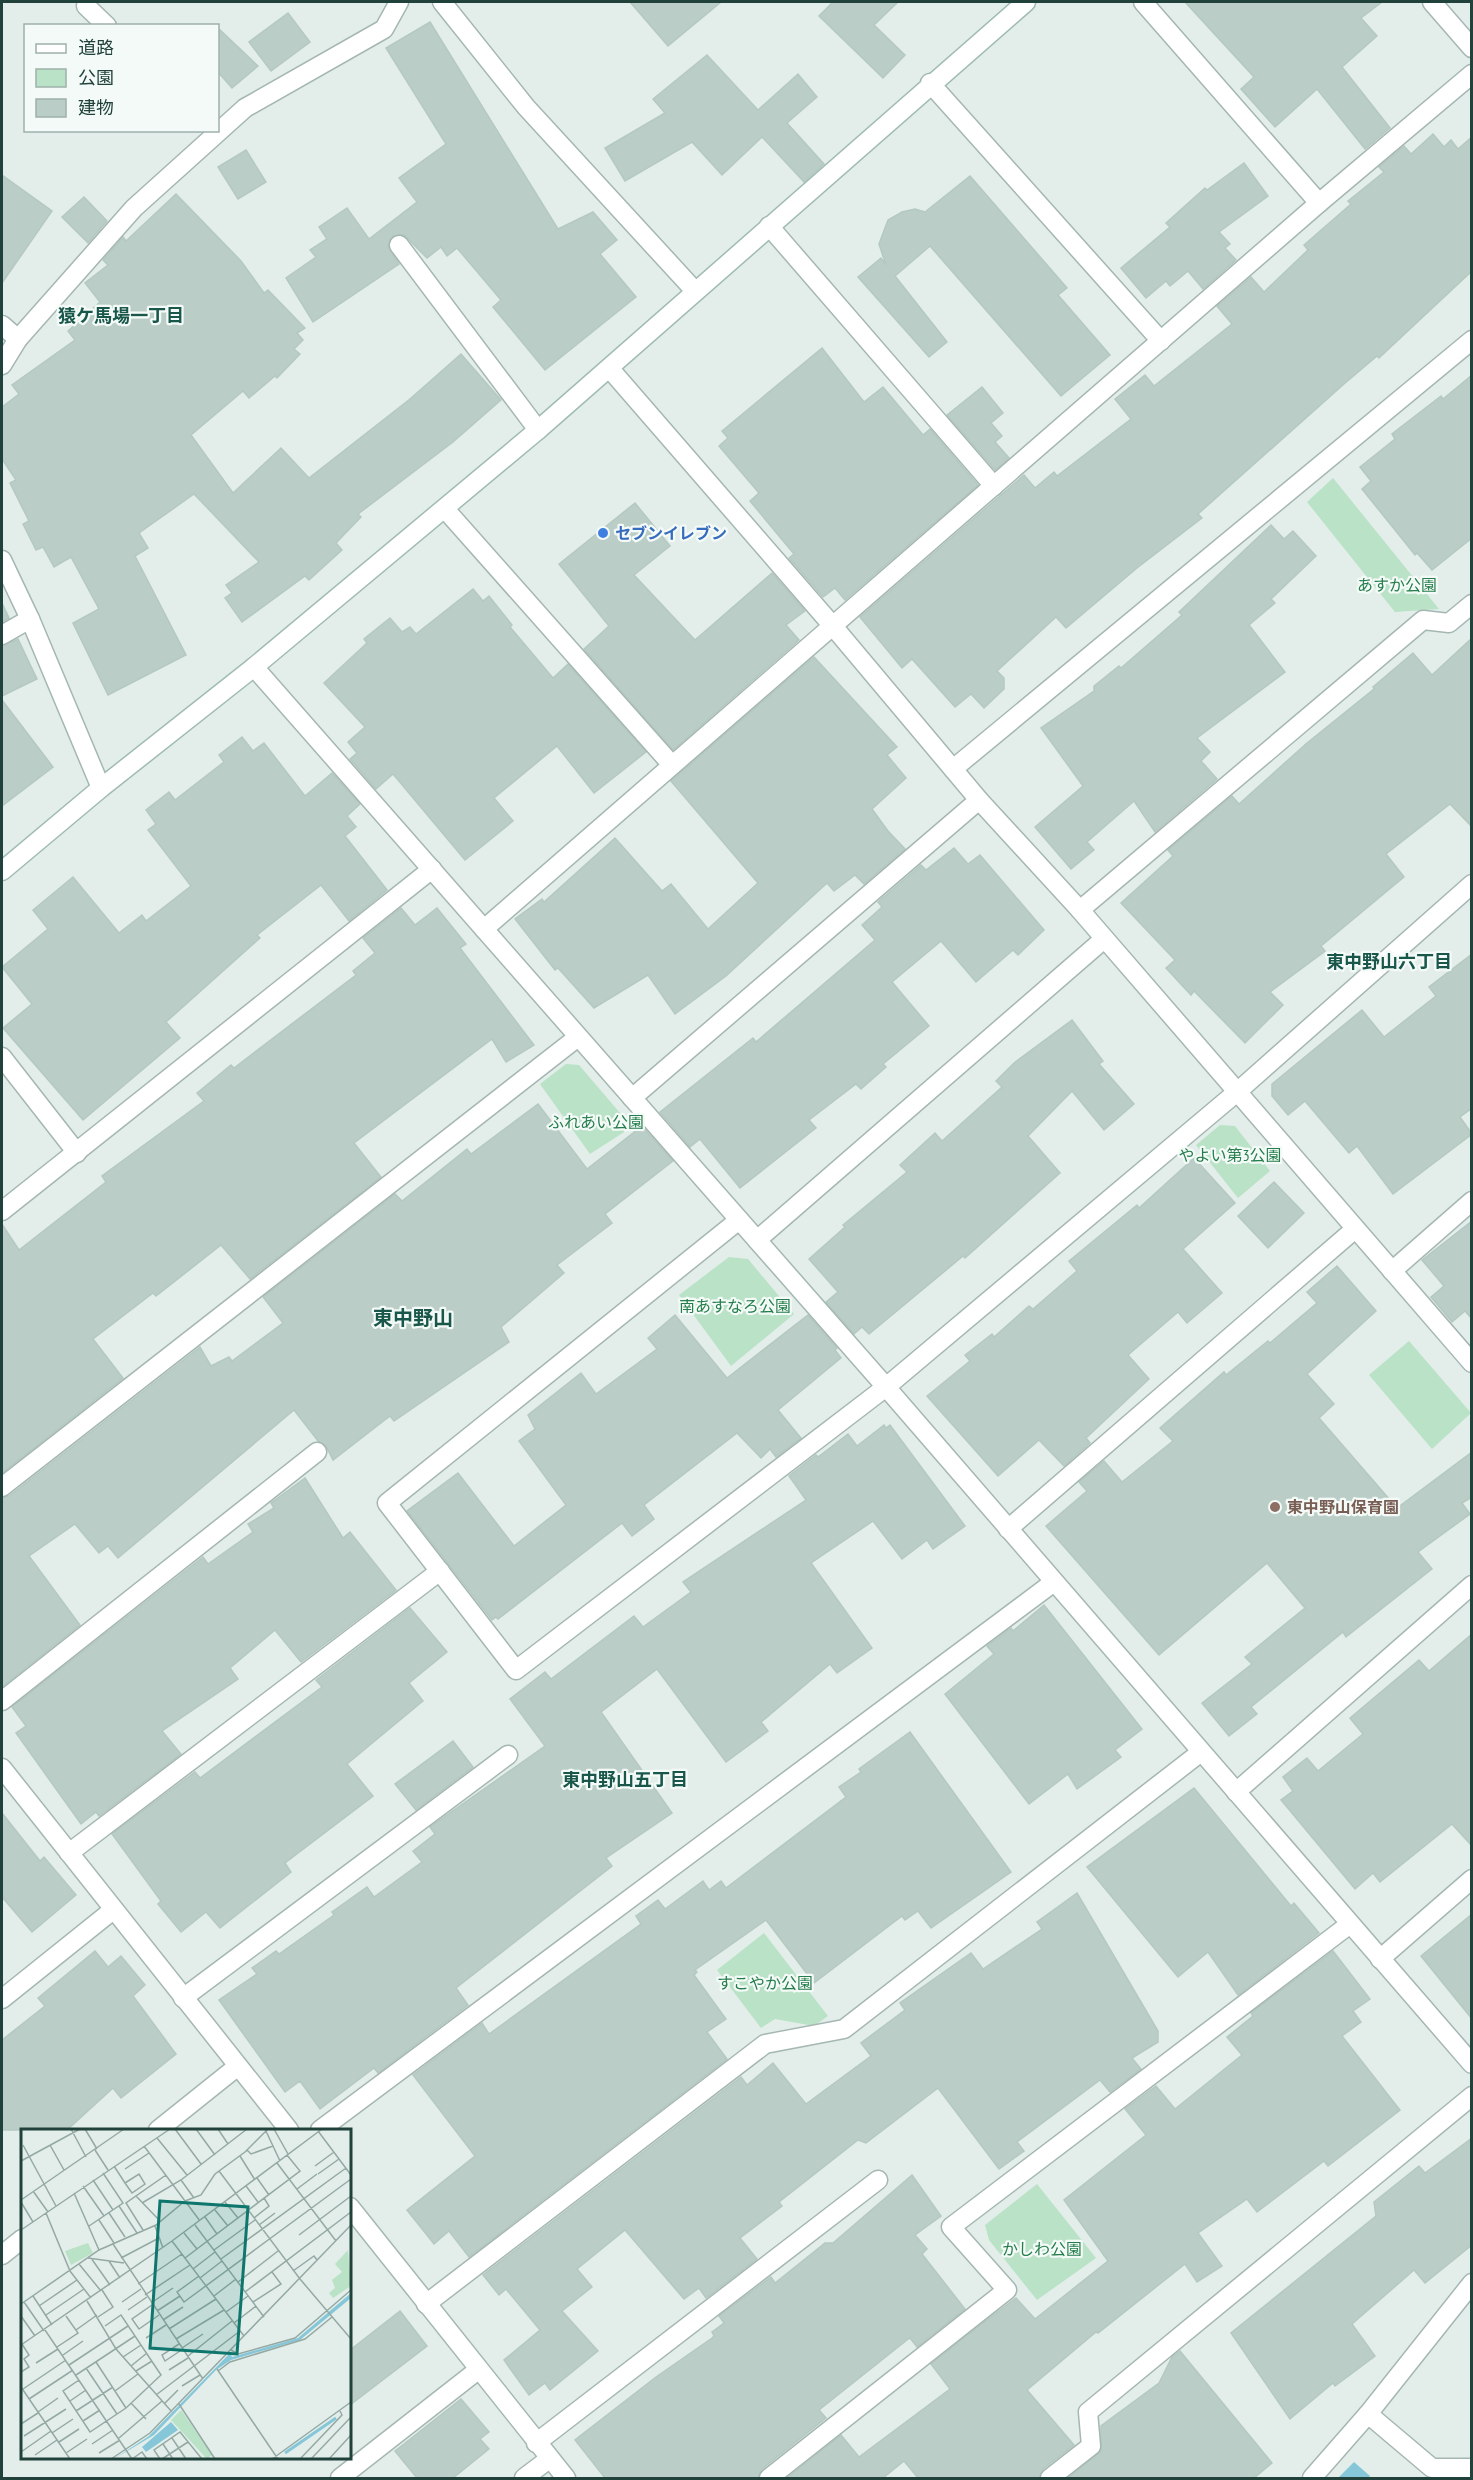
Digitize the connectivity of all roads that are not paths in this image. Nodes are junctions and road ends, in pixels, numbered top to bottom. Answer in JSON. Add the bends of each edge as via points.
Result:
{"nodes":[{"id":1,"x":399,"y":2,"type":"edge"},
{"id":2,"x":442,"y":2,"type":"edge"},
{"id":3,"x":1026,"y":2,"type":"edge"},
{"id":4,"x":1143,"y":2,"type":"edge"},
{"id":5,"x":1432,"y":2,"type":"edge"},
{"id":6,"x":86,"y":6,"type":"dead end"},
{"id":7,"x":105,"y":24,"type":"edge"},
{"id":8,"x":1472,"y":48,"type":"edge"},
{"id":9,"x":1472,"y":74,"type":"edge"},
{"id":10,"x":930,"y":83,"type":"junction"},
{"id":11,"x":219,"y":130,"type":"edge"},
{"id":12,"x":217,"y":132,"type":"edge"},
{"id":13,"x":1319,"y":203,"type":"junction"},
{"id":14,"x":769,"y":226,"type":"junction"},
{"id":15,"x":399,"y":245,"type":"dead end"},
{"id":16,"x":695,"y":291,"type":"junction"},
{"id":17,"x":2,"y":325,"type":"edge"},
{"id":18,"x":18,"y":339,"type":"junction"},
{"id":19,"x":1472,"y":340,"type":"edge"},
{"id":20,"x":1161,"y":341,"type":"junction"},
{"id":21,"x":2,"y":365,"type":"edge"},
{"id":22,"x":610,"y":369,"type":"junction"},
{"id":23,"x":538,"y":430,"type":"junction"},
{"id":24,"x":993,"y":486,"type":"junction"},
{"id":25,"x":445,"y":508,"type":"junction"},
{"id":26,"x":2,"y":560,"type":"edge"},
{"id":27,"x":1472,"y":604,"type":"edge"},
{"id":28,"x":30,"y":620,"type":"junction"},
{"id":29,"x":832,"y":625,"type":"junction"},
{"id":30,"x":2,"y":635,"type":"edge"},
{"id":31,"x":254,"y":667,"type":"junction"},
{"id":32,"x":672,"y":765,"type":"junction"},
{"id":33,"x":953,"y":769,"type":"junction"},
{"id":34,"x":101,"y":788,"type":"junction"},
{"id":35,"x":979,"y":800,"type":"junction"},
{"id":36,"x":432,"y":870,"type":"junction"},
{"id":37,"x":2,"y":871,"type":"edge"},
{"id":38,"x":1472,"y":884,"type":"edge"},
{"id":39,"x":1080,"y":910,"type":"junction"},
{"id":40,"x":484,"y":929,"type":"junction"},
{"id":41,"x":1104,"y":939,"type":"junction"},
{"id":42,"x":578,"y":1037,"type":"junction"},
{"id":43,"x":2,"y":1057,"type":"edge"},
{"id":44,"x":1237,"y":1092,"type":"junction"},
{"id":45,"x":632,"y":1098,"type":"junction"},
{"id":46,"x":77,"y":1153,"type":"junction"},
{"id":47,"x":1472,"y":1201,"type":"edge"},
{"id":48,"x":2,"y":1211,"type":"edge"},
{"id":49,"x":739,"y":1220,"type":"junction"},
{"id":50,"x":1355,"y":1229,"type":"junction"},
{"id":51,"x":757,"y":1240,"type":"junction"},
{"id":52,"x":1392,"y":1271,"type":"junction"},
{"id":53,"x":1472,"y":1363,"type":"edge"},
{"id":54,"x":886,"y":1387,"type":"junction"},
{"id":55,"x":317,"y":1452,"type":"dead end"},
{"id":56,"x":2,"y":1486,"type":"edge"},
{"id":57,"x":1008,"y":1529,"type":"junction"},
{"id":58,"x":440,"y":1571,"type":"junction"},
{"id":59,"x":1054,"y":1582,"type":"junction"},
{"id":60,"x":1472,"y":1586,"type":"edge"},
{"id":61,"x":2,"y":1701,"type":"edge"},
{"id":62,"x":1201,"y":1752,"type":"junction"},
{"id":63,"x":508,"y":1755,"type":"dead end"},
{"id":64,"x":2,"y":1768,"type":"edge"},
{"id":65,"x":1236,"y":1792,"type":"junction"},
{"id":66,"x":69,"y":1853,"type":"junction"},
{"id":67,"x":1472,"y":1879,"type":"edge"},
{"id":68,"x":113,"y":1910,"type":"junction"},
{"id":69,"x":1350,"y":1924,"type":"junction"},
{"id":70,"x":1380,"y":1959,"type":"junction"},
{"id":71,"x":183,"y":1998,"type":"junction"},
{"id":72,"x":2,"y":1999,"type":"edge"},
{"id":73,"x":1472,"y":2064,"type":"edge"},
{"id":74,"x":238,"y":2066,"type":"junction"},
{"id":75,"x":1472,"y":2096,"type":"edge"},
{"id":76,"x":159,"y":2129,"type":"edge"},
{"id":77,"x":288,"y":2129,"type":"edge"},
{"id":78,"x":321,"y":2129,"type":"edge"},
{"id":79,"x":879,"y":2180,"type":"dead end"},
{"id":80,"x":351,"y":2208,"type":"edge"},
{"id":81,"x":21,"y":2240,"type":"edge"},
{"id":82,"x":2,"y":2256,"type":"edge"},
{"id":83,"x":1472,"y":2283,"type":"edge"},
{"id":84,"x":426,"y":2304,"type":"junction"},
{"id":85,"x":478,"y":2370,"type":"junction"},
{"id":86,"x":1368,"y":2414,"type":"junction"},
{"id":87,"x":536,"y":2443,"type":"junction"},
{"id":88,"x":549,"y":2459,"type":"junction"},
{"id":89,"x":1472,"y":2468,"type":"edge"},
{"id":90,"x":1433,"y":2473,"type":"edge"},
{"id":91,"x":340,"y":2478,"type":"edge"},
{"id":92,"x":524,"y":2478,"type":"edge"},
{"id":93,"x":567,"y":2478,"type":"edge"},
{"id":94,"x":769,"y":2478,"type":"edge"},
{"id":95,"x":1050,"y":2478,"type":"edge"},
{"id":96,"x":1312,"y":2478,"type":"edge"}],
"edges":[{"from":1,"to":11,"type":"street","via":[[384,29],[245,108]]},
{"from":2,"to":16,"type":"street","via":[[526,107]]},
{"from":3,"to":10,"type":"street"},
{"from":4,"to":13,"type":"street"},
{"from":5,"to":8,"type":"street"},
{"from":6,"to":7,"type":"street"},
{"from":9,"to":13,"type":"street"},
{"from":10,"to":14,"type":"street"},
{"from":10,"to":20,"type":"street"},
{"from":12,"to":18,"type":"street","via":[[134,208]]},
{"from":13,"to":20,"type":"street"},
{"from":14,"to":16,"type":"street"},
{"from":14,"to":24,"type":"street"},
{"from":15,"to":23,"type":"street"},
{"from":16,"to":22,"type":"street"},
{"from":17,"to":18,"type":"street"},
{"from":18,"to":21,"type":"street"},
{"from":19,"to":33,"type":"street"},
{"from":20,"to":24,"type":"street"},
{"from":22,"to":23,"type":"street"},
{"from":22,"to":29,"type":"street"},
{"from":23,"to":25,"type":"street"},
{"from":24,"to":29,"type":"street"},
{"from":25,"to":31,"type":"street"},
{"from":25,"to":32,"type":"street"},
{"from":26,"to":28,"type":"street"},
{"from":27,"to":39,"type":"street","via":[[1449,623],[1423,620]]},
{"from":28,"to":30,"type":"street"},
{"from":28,"to":34,"type":"street"},
{"from":29,"to":32,"type":"street"},
{"from":29,"to":33,"type":"street"},
{"from":31,"to":34,"type":"street"},
{"from":31,"to":36,"type":"street"},
{"from":32,"to":40,"type":"street"},
{"from":33,"to":35,"type":"street"},
{"from":34,"to":37,"type":"street"},
{"from":35,"to":39,"type":"street"},
{"from":35,"to":45,"type":"street"},
{"from":36,"to":40,"type":"street"},
{"from":36,"to":46,"type":"street"},
{"from":38,"to":44,"type":"street"},
{"from":39,"to":41,"type":"street"},
{"from":40,"to":42,"type":"street"},
{"from":41,"to":44,"type":"street"},
{"from":41,"to":51,"type":"street"},
{"from":42,"to":45,"type":"street"},
{"from":42,"to":56,"type":"street"},
{"from":43,"to":46,"type":"street"},
{"from":44,"to":50,"type":"street"},
{"from":44,"to":54,"type":"street"},
{"from":45,"to":49,"type":"street"},
{"from":46,"to":48,"type":"street"},
{"from":47,"to":52,"type":"street"},
{"from":49,"to":51,"type":"street"},
{"from":49,"to":58,"type":"street","via":[[387,1503]]},
{"from":50,"to":52,"type":"street"},
{"from":50,"to":57,"type":"street"},
{"from":51,"to":54,"type":"street"},
{"from":52,"to":53,"type":"street"},
{"from":54,"to":57,"type":"street"},
{"from":54,"to":58,"type":"street","via":[[516,1670]]},
{"from":55,"to":61,"type":"street"},
{"from":57,"to":59,"type":"street"},
{"from":58,"to":66,"type":"street"},
{"from":59,"to":62,"type":"street"},
{"from":59,"to":78,"type":"street"},
{"from":60,"to":65,"type":"street"},
{"from":62,"to":65,"type":"street"},
{"from":62,"to":84,"type":"street","via":[[844,2029],[765,2044]]},
{"from":63,"to":71,"type":"street"},
{"from":64,"to":66,"type":"street"},
{"from":65,"to":69,"type":"street"},
{"from":66,"to":68,"type":"street"},
{"from":67,"to":70,"type":"street"},
{"from":68,"to":71,"type":"street"},
{"from":68,"to":72,"type":"street"},
{"from":69,"to":70,"type":"street"},
{"from":69,"to":94,"type":"street","via":[[951,2227],[1007,2290]]},
{"from":70,"to":73,"type":"street"},
{"from":71,"to":74,"type":"street"},
{"from":74,"to":76,"type":"street"},
{"from":74,"to":77,"type":"street"},
{"from":75,"to":95,"type":"street","via":[[1088,2412],[1090,2446]]},
{"from":79,"to":87,"type":"street"},
{"from":80,"to":84,"type":"street"},
{"from":81,"to":82,"type":"street"},
{"from":83,"to":86,"type":"street"},
{"from":84,"to":85,"type":"street"},
{"from":85,"to":87,"type":"street"},
{"from":85,"to":91,"type":"street"},
{"from":86,"to":90,"type":"street"},
{"from":86,"to":96,"type":"street"},
{"from":87,"to":88,"type":"street"},
{"from":88,"to":92,"type":"street"},
{"from":88,"to":93,"type":"street"},
{"from":89,"to":90,"type":"street"}]}
